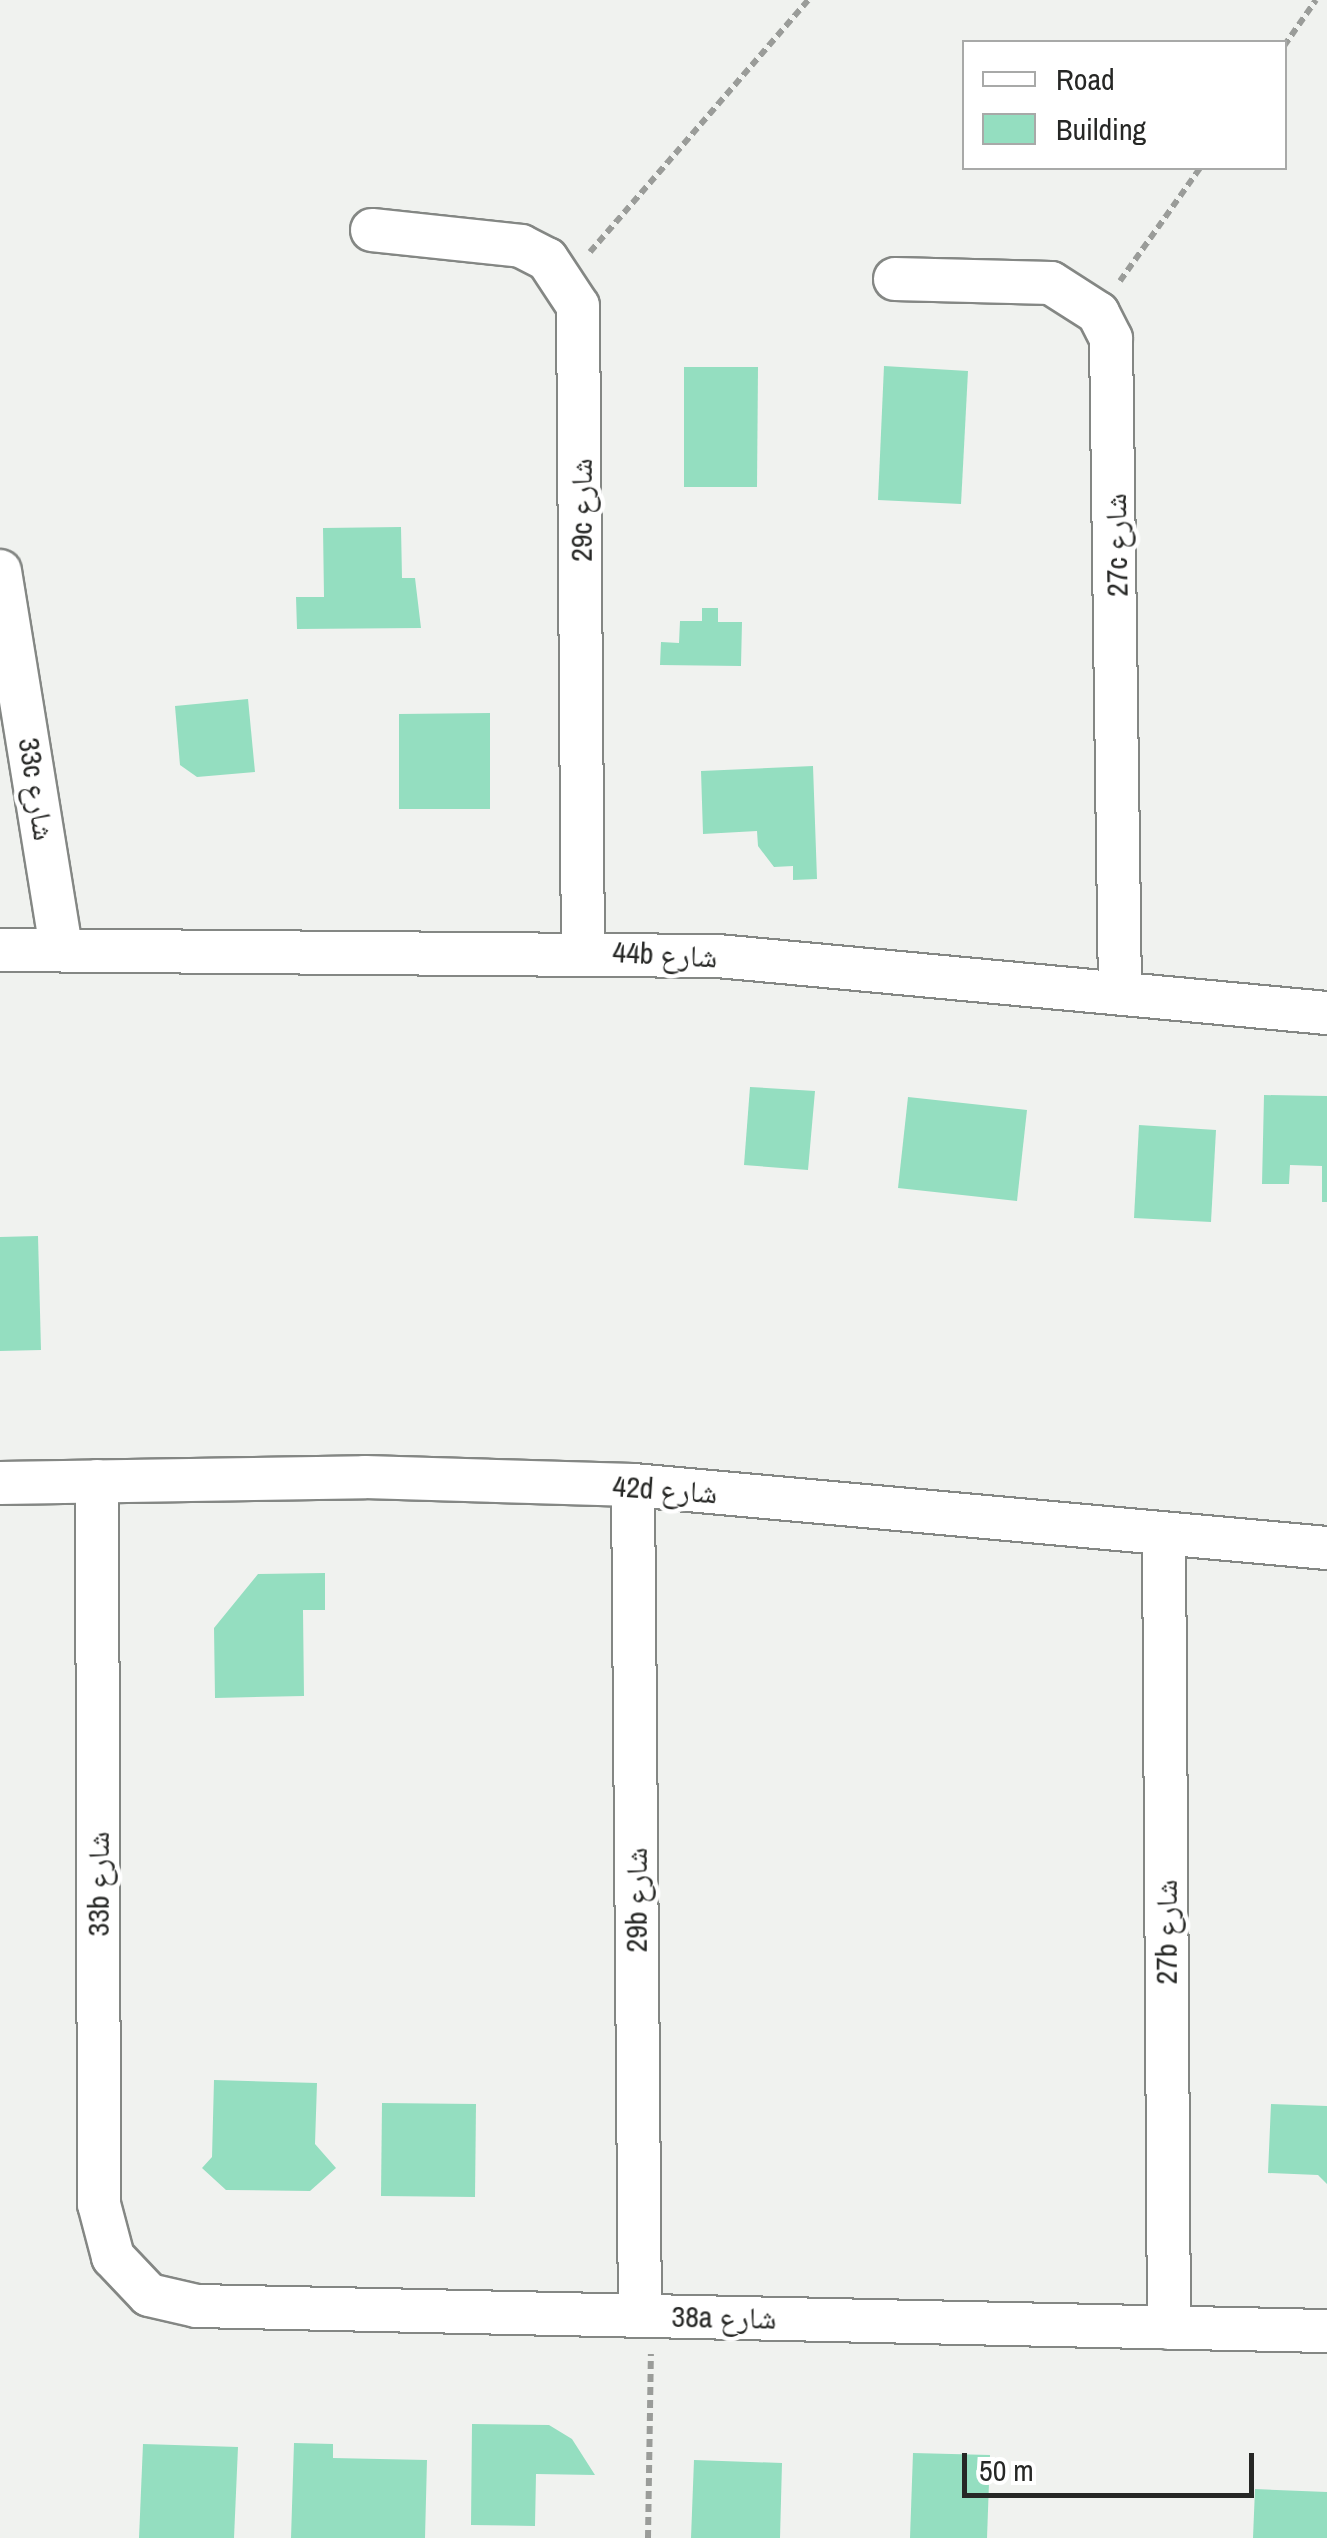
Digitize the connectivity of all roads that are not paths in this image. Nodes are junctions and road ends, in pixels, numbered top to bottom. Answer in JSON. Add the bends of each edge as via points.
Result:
{"nodes":[{"id":1,"x":372,"y":230,"type":"dead end"},
{"id":2,"x":895,"y":279,"type":"dead end"},
{"id":3,"x":0,"y":571,"type":"edge"},
{"id":4,"x":61,"y":949,"type":"junction"},
{"id":5,"x":0,"y":950,"type":"edge"},
{"id":6,"x":583,"y":950,"type":"junction"},
{"id":7,"x":1120,"y":993,"type":"junction"},
{"id":8,"x":1327,"y":1012,"type":"edge"},
{"id":9,"x":0,"y":1482,"type":"edge"},
{"id":10,"x":97,"y":1482,"type":"junction"},
{"id":11,"x":633,"y":1486,"type":"junction"},
{"id":12,"x":1164,"y":1536,"type":"junction"},
{"id":13,"x":1327,"y":1548,"type":"edge"},
{"id":14,"x":128,"y":2280,"type":"joint"},
{"id":15,"x":646,"y":2316,"type":"junction"},
{"id":16,"x":1169,"y":2328,"type":"junction"},
{"id":17,"x":1327,"y":2331,"type":"edge"}],
"edges":[{"from":1,"to":6,"type":"street","name":"29c شارع","via":[[521,246],[547,259],[566,280],[581,334]]},
{"from":2,"to":7,"type":"street","name":"27c شارع","via":[[1051,283],[1098,313],[1115,367]]},
{"from":3,"to":4,"type":"street","name":"33c شارع"},
{"from":4,"to":5,"type":"street","name":"44b شارع"},
{"from":4,"to":6,"type":"street","name":"44b شارع"},
{"from":6,"to":7,"type":"street","name":"44b شارع","via":[[852,965]]},
{"from":7,"to":8,"type":"street","name":"44b شارع"},
{"from":9,"to":10,"type":"street","name":"42d شارع"},
{"from":10,"to":11,"type":"street","name":"42d شارع","via":[[365,1478]]},
{"from":10,"to":14,"type":"street","name":"33b شارع","via":[[99,2204],[113,2257]]},
{"from":11,"to":12,"type":"street","name":"42d شارع"},
{"from":11,"to":15,"type":"street","name":"29b شارع"},
{"from":12,"to":13,"type":"street","name":"42d شارع"},
{"from":12,"to":16,"type":"street","name":"27b شارع"},
{"from":14,"to":15,"type":"street","name":"38a شارع","via":[[172,2304],[197,2306]]},
{"from":15,"to":16,"type":"street","name":"38a شارع"},
{"from":16,"to":17,"type":"street","name":"38a شارع"}]}
